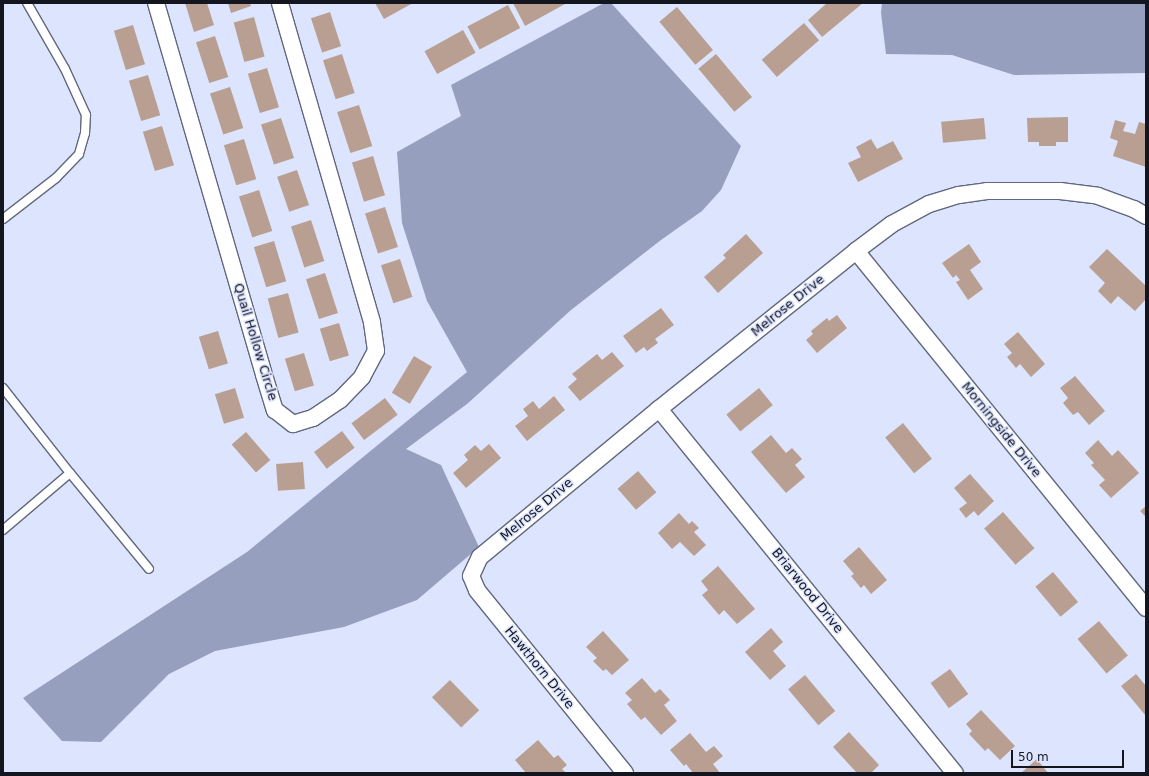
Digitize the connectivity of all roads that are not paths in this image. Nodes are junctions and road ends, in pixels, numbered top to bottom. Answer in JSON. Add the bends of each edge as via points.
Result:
{"nodes":[{"id":1,"x":27,"y":3,"type":"edge"},
{"id":2,"x":156,"y":3,"type":"edge"},
{"id":3,"x":280,"y":3,"type":"edge"},
{"id":4,"x":1146,"y":216,"type":"edge"},
{"id":5,"x":3,"y":219,"type":"edge"},
{"id":6,"x":856,"y":251,"type":"junction"},
{"id":7,"x":3,"y":388,"type":"edge"},
{"id":8,"x":659,"y":409,"type":"junction"},
{"id":9,"x":70,"y":473,"type":"junction"},
{"id":10,"x":3,"y":530,"type":"edge"},
{"id":11,"x":480,"y":557,"type":"joint"},
{"id":12,"x":149,"y":569,"type":"dead end"},
{"id":13,"x":1146,"y":608,"type":"edge"},
{"id":14,"x":625,"y":773,"type":"edge"},
{"id":15,"x":955,"y":773,"type":"edge"}],
"edges":[{"from":1,"to":5,"type":"lane","via":[[65,69],[86,114],[85,133],[79,154],[56,178]]},
{"from":2,"to":3,"type":"street","name":"Quail Hollow Circle","via":[[264,375],[276,410],[294,424],[313,418],[340,400],[362,377],[376,351],[372,322]]},
{"from":4,"to":6,"type":"street","name":"Melrose Drive","via":[[1098,196],[1060,191],[986,191],[959,195],[929,204],[892,224]]},
{"from":6,"to":8,"type":"street","name":"Melrose Drive"},
{"from":6,"to":13,"type":"street","name":"Morningside Drive"},
{"from":7,"to":9,"type":"lane"},
{"from":8,"to":11,"type":"street","name":"Melrose Drive"},
{"from":8,"to":15,"type":"street","name":"Briarwood Drive"},
{"from":9,"to":10,"type":"lane"},
{"from":9,"to":12,"type":"lane"},
{"from":11,"to":14,"type":"street","name":"Hawthorn Drive","via":[[471,576],[476,590]]}]}
